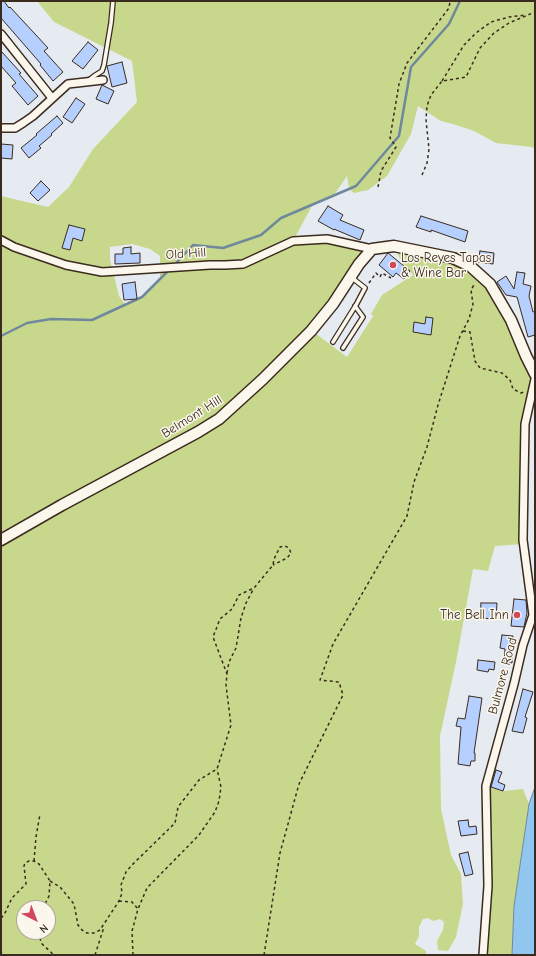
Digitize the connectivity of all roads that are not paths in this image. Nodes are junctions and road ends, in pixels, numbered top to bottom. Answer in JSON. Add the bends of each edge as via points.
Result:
{"nodes":[{"id":1,"x":112,"y":1,"type":"edge"},
{"id":2,"x":1,"y":34,"type":"edge"},
{"id":3,"x":103,"y":80,"type":"dead end"},
{"id":4,"x":88,"y":81,"type":"junction"},
{"id":5,"x":52,"y":98,"type":"junction"},
{"id":6,"x":1,"y":128,"type":"edge"},
{"id":7,"x":1,"y":240,"type":"edge"},
{"id":8,"x":372,"y":249,"type":"junction"},
{"id":9,"x":350,"y":277,"type":"junction"},
{"id":10,"x":356,"y":306,"type":"junction"},
{"id":11,"x":333,"y":342,"type":"dead end"},
{"id":12,"x":343,"y":348,"type":"dead end"},
{"id":13,"x":535,"y":374,"type":"edge"},
{"id":14,"x":535,"y":379,"type":"edge"},
{"id":15,"x":1,"y":540,"type":"edge"},
{"id":16,"x":534,"y":615,"type":"edge"},
{"id":17,"x":483,"y":955,"type":"edge"}],
"edges":[{"from":1,"to":4,"type":"lane","via":[[111,23],[102,71]]},
{"from":2,"to":5,"type":"street"},
{"from":3,"to":4,"type":"street"},
{"from":4,"to":5,"type":"street","via":[[68,84]]},
{"from":5,"to":6,"type":"street","via":[[24,123],[15,128]]},
{"from":7,"to":8,"type":"street","name":"Old Hill","via":[[66,265],[102,272],[243,264],[293,242],[326,239]]},
{"from":8,"to":9,"type":"main road","name":"Belmont Hill"},
{"from":8,"to":13,"type":"main road","via":[[394,246],[434,253],[470,266],[490,284],[511,320]]},
{"from":9,"to":10,"type":"lane","via":[[365,288]]},
{"from":9,"to":15,"type":"main road","name":"Belmont Hill","via":[[333,304],[311,331],[219,419]]},
{"from":10,"to":11,"type":"lane"},
{"from":10,"to":12,"type":"lane","via":[[363,317]]},
{"from":14,"to":16,"type":"street","name":"Bulmore Road","via":[[525,424],[523,540]]},
{"from":16,"to":17,"type":"street","name":"Bulmore Road","via":[[523,645],[486,786],[488,886]]}]}
